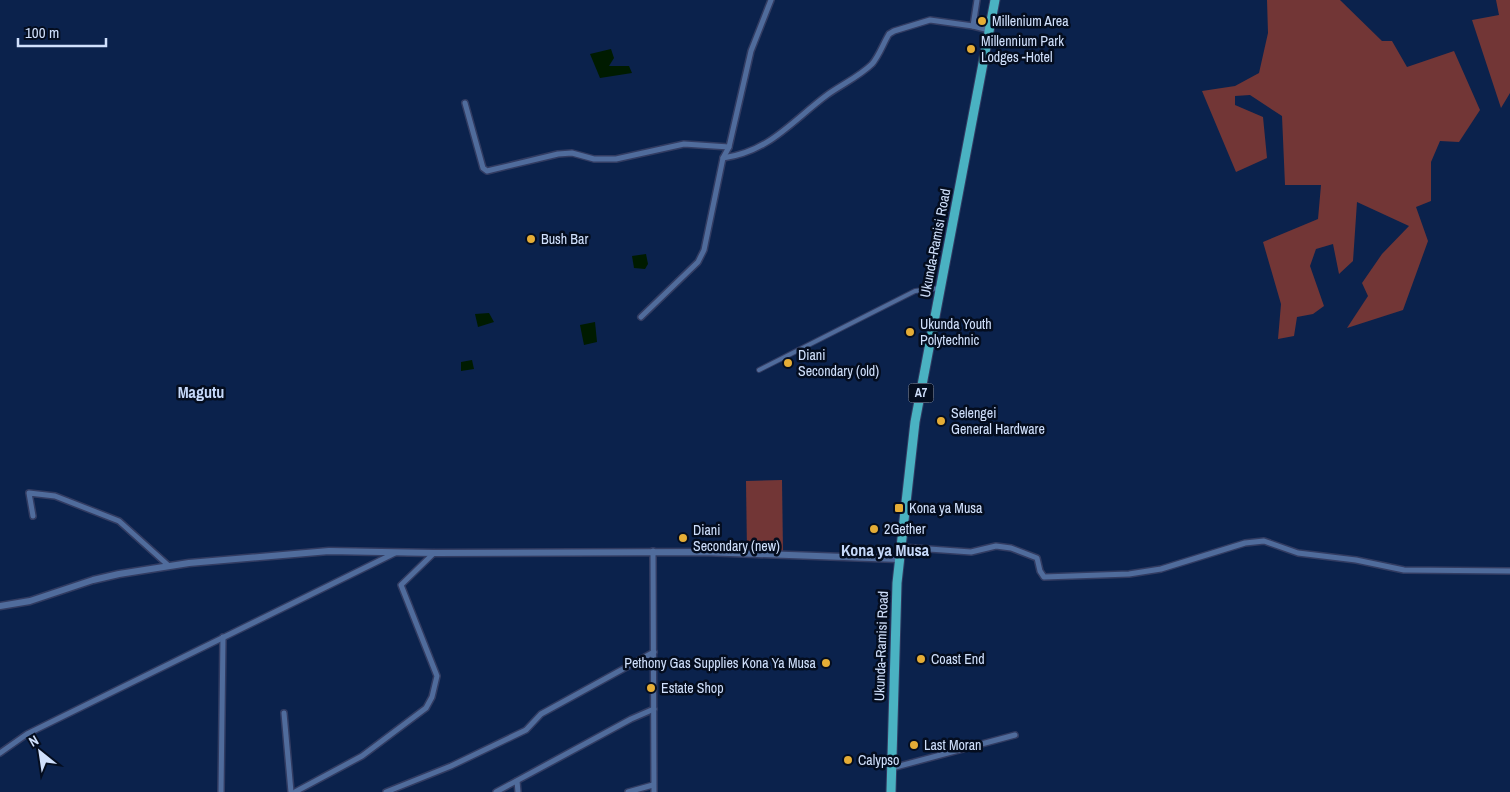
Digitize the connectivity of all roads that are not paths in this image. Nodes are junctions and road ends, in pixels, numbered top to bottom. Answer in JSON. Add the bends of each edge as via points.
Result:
{"nodes":[{"id":1,"x":771,"y":0,"type":"edge"},
{"id":2,"x":977,"y":0,"type":"edge"},
{"id":3,"x":995,"y":0,"type":"edge"},
{"id":4,"x":973,"y":26,"type":"junction"},
{"id":5,"x":989,"y":30,"type":"junction"},
{"id":6,"x":464,"y":102,"type":"dead end"},
{"id":7,"x":729,"y":146,"type":"junction"},
{"id":8,"x":724,"y":158,"type":"junction"},
{"id":9,"x":940,"y":288,"type":"junction"},
{"id":10,"x":641,"y":317,"type":"dead end"},
{"id":11,"x":759,"y":370,"type":"dead end"},
{"id":12,"x":33,"y":516,"type":"dead end"},
{"id":13,"x":900,"y":547,"type":"junction"},
{"id":14,"x":653,"y":551,"type":"junction"},
{"id":15,"x":395,"y":553,"type":"junction"},
{"id":16,"x":434,"y":553,"type":"junction"},
{"id":17,"x":899,"y":559,"type":"junction"},
{"id":18,"x":169,"y":566,"type":"junction"},
{"id":19,"x":1510,"y":572,"type":"edge"},
{"id":20,"x":0,"y":606,"type":"edge"},
{"id":21,"x":223,"y":636,"type":"junction"},
{"id":22,"x":654,"y":652,"type":"junction"},
{"id":23,"x":654,"y":709,"type":"junction"},
{"id":24,"x":284,"y":713,"type":"dead end"},
{"id":25,"x":1015,"y":735,"type":"dead end"},
{"id":26,"x":0,"y":753,"type":"edge"},
{"id":27,"x":891,"y":768,"type":"junction"},
{"id":28,"x":517,"y":781,"type":"junction"},
{"id":29,"x":653,"y":785,"type":"junction"},
{"id":30,"x":221,"y":792,"type":"edge"},
{"id":31,"x":291,"y":792,"type":"edge"},
{"id":32,"x":295,"y":792,"type":"edge"},
{"id":33,"x":386,"y":792,"type":"edge"},
{"id":34,"x":496,"y":792,"type":"edge"},
{"id":35,"x":518,"y":792,"type":"edge"},
{"id":36,"x":628,"y":792,"type":"edge"},
{"id":37,"x":654,"y":792,"type":"edge"},
{"id":38,"x":891,"y":792,"type":"edge"}],
"edges":[{"from":1,"to":7,"type":"street","via":[[751,50]]},
{"from":2,"to":4,"type":"street"},
{"from":3,"to":5,"type":"highway","name":"Ukunda-Ramisi Road","number":"A7"},
{"from":4,"to":5,"type":"street"},
{"from":4,"to":8,"type":"street","via":[[930,20],[894,31],[870,66],[777,137],[757,150]]},
{"from":5,"to":9,"type":"highway","name":"Ukunda-Ramisi Road","number":"A7"},
{"from":6,"to":7,"type":"street","via":[[483,168],[487,171],[558,154],[616,159],[684,144]]},
{"from":7,"to":8,"type":"street"},
{"from":8,"to":10,"type":"street","via":[[704,250],[698,262]]},
{"from":9,"to":11,"type":"street","via":[[915,292]]},
{"from":9,"to":13,"type":"highway","name":"Ukunda-Ramisi Road","number":"A7","via":[[916,422]]},
{"from":12,"to":18,"type":"street","via":[[29,493],[55,496],[119,521]]},
{"from":13,"to":17,"type":"highway","name":"Ukunda-Ramisi Road","number":"A7"},
{"from":13,"to":19,"type":"street","via":[[961,552],[996,546],[1011,548],[1037,558],[1044,577],[1130,574],[1161,569],[1245,543],[1264,541],[1298,553],[1404,570]]},
{"from":14,"to":16,"type":"street"},
{"from":14,"to":17,"type":"street"},
{"from":14,"to":22,"type":"street"},
{"from":15,"to":16,"type":"street"},
{"from":15,"to":18,"type":"street","via":[[329,551]]},
{"from":15,"to":21,"type":"street"},
{"from":16,"to":32,"type":"street","via":[[402,585],[437,676],[426,708],[362,756]]},
{"from":17,"to":27,"type":"highway","name":"Ukunda-Ramisi Road","number":"A7"},
{"from":18,"to":20,"type":"street","via":[[93,580],[30,601]]},
{"from":21,"to":26,"type":"street","via":[[27,734]]},
{"from":21,"to":30,"type":"street"},
{"from":22,"to":23,"type":"street"},
{"from":22,"to":33,"type":"street","via":[[541,714],[526,730],[451,766]]},
{"from":23,"to":28,"type":"street"},
{"from":23,"to":29,"type":"street"},
{"from":24,"to":31,"type":"street"},
{"from":25,"to":27,"type":"street"},
{"from":27,"to":38,"type":"highway","name":"Ukunda-Ramisi Road","number":"A7"},
{"from":28,"to":34,"type":"street"},
{"from":28,"to":35,"type":"street"},
{"from":29,"to":36,"type":"street"},
{"from":29,"to":37,"type":"street"}]}
